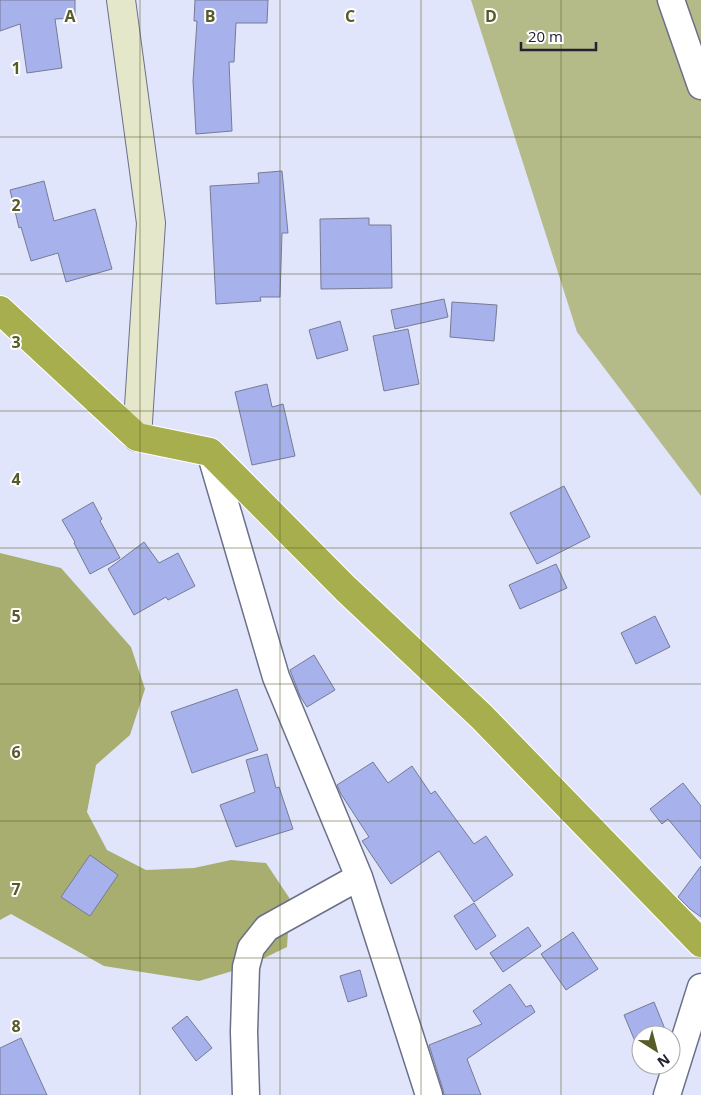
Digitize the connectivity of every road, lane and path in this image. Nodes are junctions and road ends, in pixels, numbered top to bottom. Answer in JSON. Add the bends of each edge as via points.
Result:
{"nodes":[{"id":1,"x":122,"y":0,"type":"edge"},
{"id":2,"x":670,"y":0,"type":"edge"},
{"id":3,"x":701,"y":86,"type":"edge"},
{"id":4,"x":0,"y":310,"type":"edge"},
{"id":5,"x":137,"y":437,"type":"junction"},
{"id":6,"x":210,"y":452,"type":"junction"},
{"id":7,"x":360,"y":877,"type":"junction"},
{"id":8,"x":701,"y":943,"type":"edge"},
{"id":9,"x":701,"y":987,"type":"edge"},
{"id":10,"x":246,"y":1095,"type":"edge"},
{"id":11,"x":429,"y":1095,"type":"edge"},
{"id":12,"x":667,"y":1095,"type":"edge"}],
"edges":[{"from":1,"to":5,"type":"street","via":[[151,223]]},
{"from":2,"to":3,"type":"street"},
{"from":4,"to":5,"type":"highway"},
{"from":5,"to":6,"type":"highway"},
{"from":6,"to":7,"type":"street","via":[[276,677]]},
{"from":6,"to":8,"type":"highway","via":[[346,589],[482,717]]},
{"from":7,"to":10,"type":"street","via":[[267,928],[251,948],[245,986]]},
{"from":7,"to":11,"type":"street"},
{"from":9,"to":12,"type":"street"}]}
